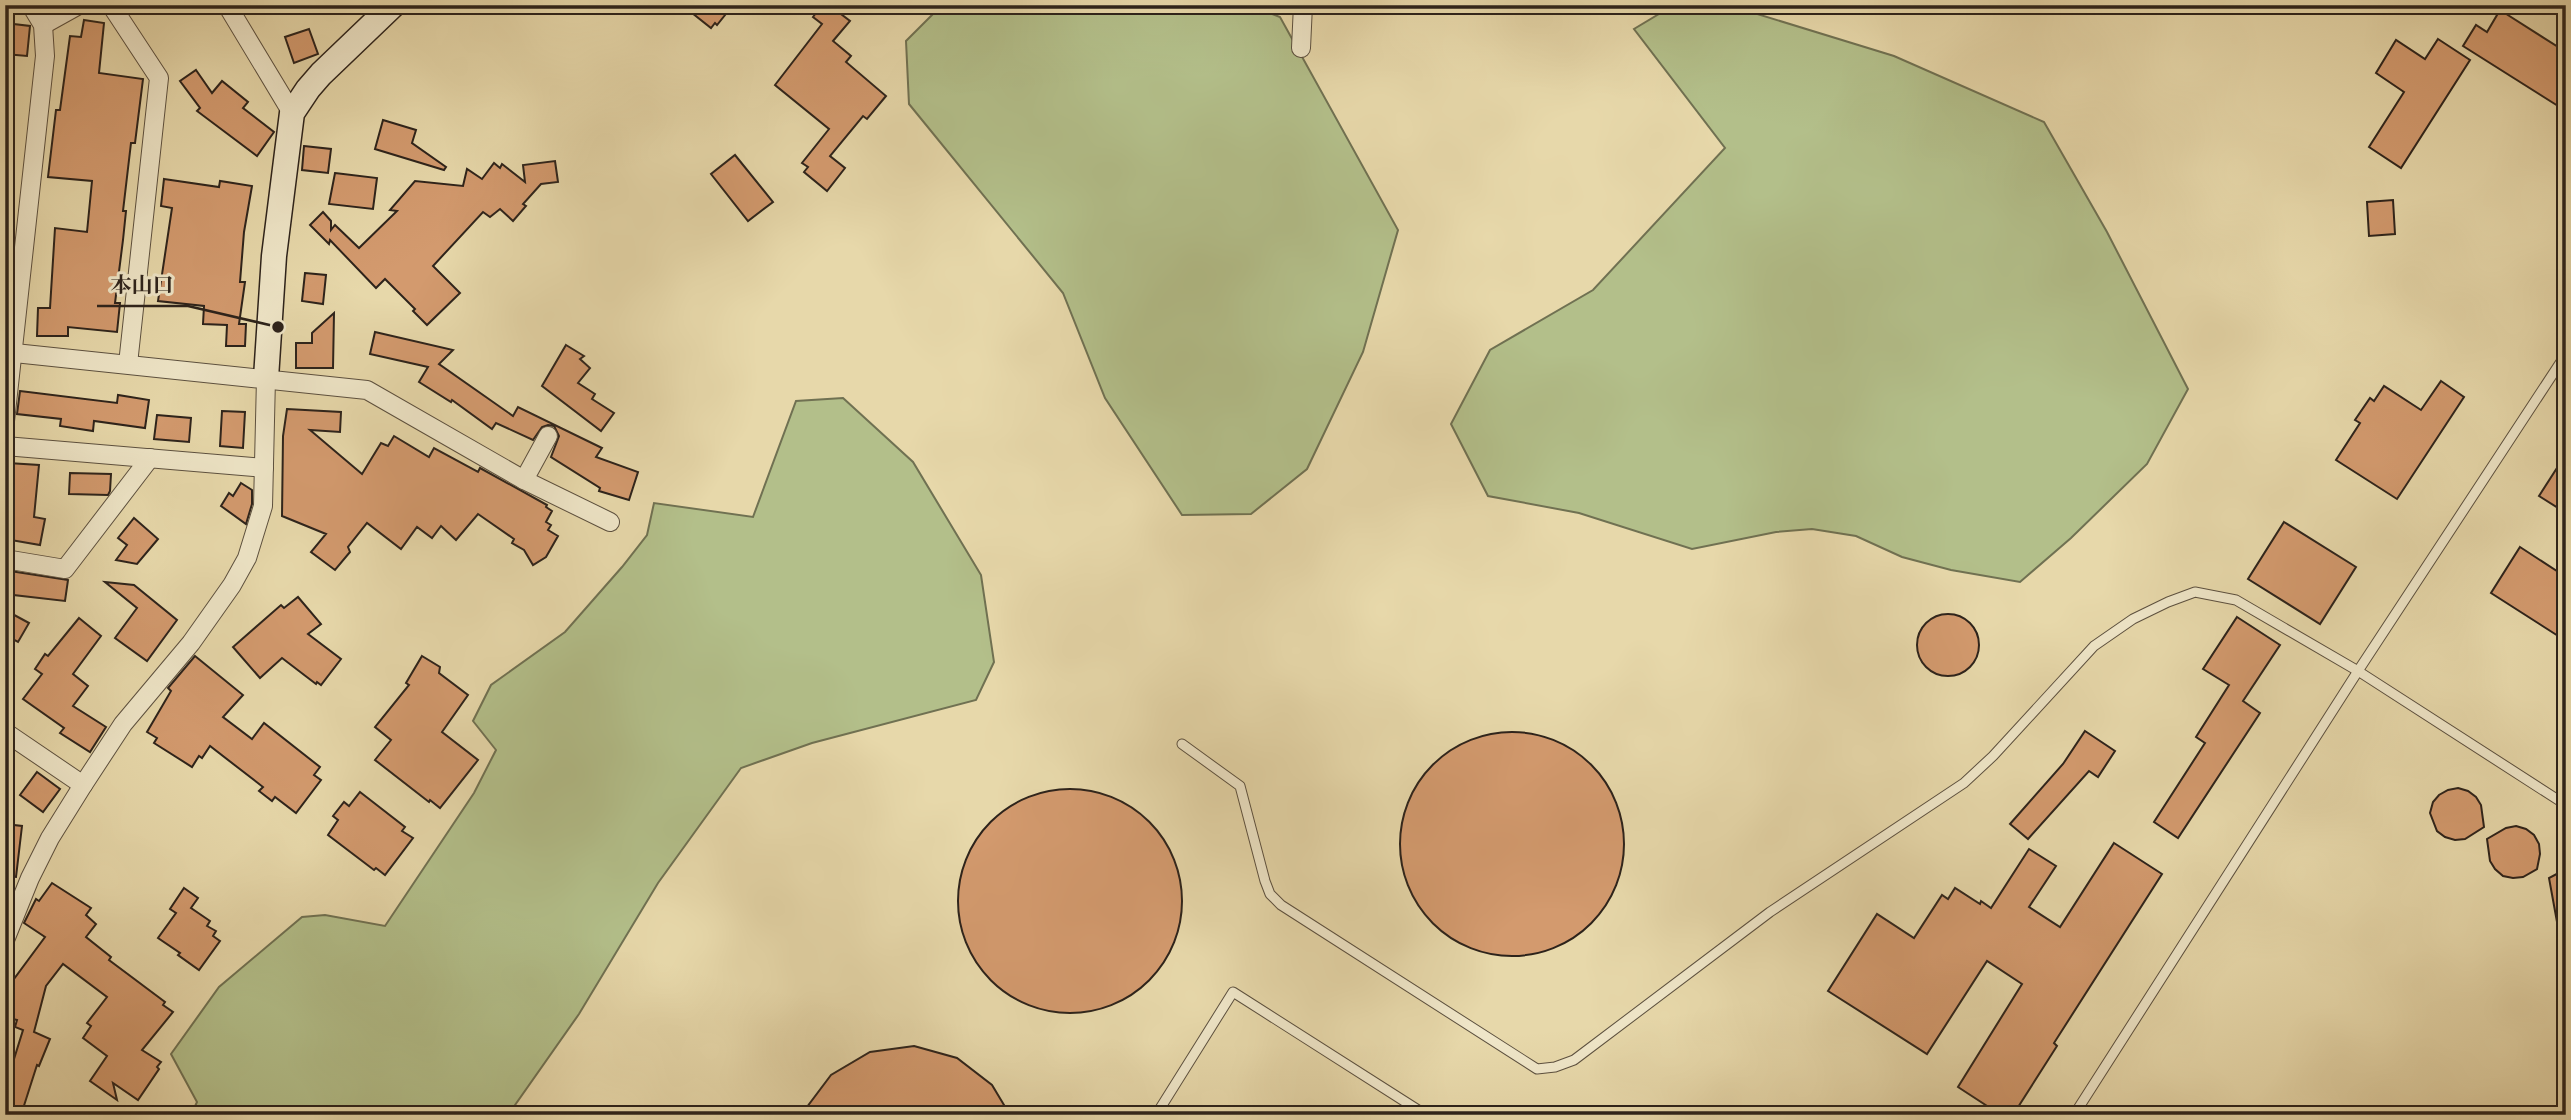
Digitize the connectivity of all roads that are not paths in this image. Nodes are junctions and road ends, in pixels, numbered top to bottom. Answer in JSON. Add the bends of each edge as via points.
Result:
{"nodes":[{"id":1,"x":31,"y":5,"type":"edge"},
{"id":2,"x":79,"y":5,"type":"edge"},
{"id":3,"x":111,"y":5,"type":"edge"},
{"id":4,"x":227,"y":5,"type":"edge"},
{"id":5,"x":393,"y":5,"type":"edge"},
{"id":6,"x":1303,"y":5,"type":"edge"},
{"id":7,"x":43,"y":25,"type":"junction"},
{"id":8,"x":1301,"y":48,"type":"dead end"},
{"id":9,"x":292,"y":113,"type":"junction"},
{"id":10,"x":9,"y":353,"type":"edge"},
{"id":11,"x":2566,"y":354,"type":"edge"},
{"id":12,"x":128,"y":364,"type":"junction"},
{"id":13,"x":266,"y":378,"type":"junction"},
{"id":14,"x":5,"y":421,"type":"edge"},
{"id":15,"x":548,"y":436,"type":"dead end"},
{"id":16,"x":5,"y":446,"type":"edge"},
{"id":17,"x":150,"y":458,"type":"junction"},
{"id":18,"x":264,"y":468,"type":"junction"},
{"id":19,"x":524,"y":480,"type":"junction"},
{"id":20,"x":610,"y":522,"type":"dead end"},
{"id":21,"x":5,"y":559,"type":"edge"},
{"id":22,"x":2358,"y":671,"type":"junction"},
{"id":23,"x":5,"y":732,"type":"edge"},
{"id":24,"x":1182,"y":744,"type":"dead end"},
{"id":25,"x":83,"y":785,"type":"junction"},
{"id":26,"x":2566,"y":805,"type":"edge"},
{"id":27,"x":5,"y":940,"type":"edge"},
{"id":28,"x":1156,"y":1115,"type":"edge"},
{"id":29,"x":1426,"y":1115,"type":"edge"},
{"id":30,"x":2074,"y":1115,"type":"edge"}],
"edges":[{"from":1,"to":7,"type":"street"},
{"from":2,"to":7,"type":"street"},
{"from":3,"to":12,"type":"street","via":[[159,78]]},
{"from":4,"to":9,"type":"street"},
{"from":5,"to":9,"type":"street","via":[[321,74]]},
{"from":6,"to":8,"type":"street"},
{"from":7,"to":10,"type":"street","via":[[46,55]]},
{"from":9,"to":13,"type":"street","via":[[274,256]]},
{"from":10,"to":12,"type":"street"},
{"from":10,"to":14,"type":"street"},
{"from":11,"to":22,"type":"lane"},
{"from":12,"to":13,"type":"street"},
{"from":13,"to":18,"type":"street"},
{"from":13,"to":19,"type":"street","via":[[367,390]]},
{"from":15,"to":19,"type":"street"},
{"from":16,"to":17,"type":"street"},
{"from":17,"to":18,"type":"street"},
{"from":17,"to":21,"type":"street","via":[[65,569]]},
{"from":18,"to":25,"type":"street","via":[[261,518],[232,585],[191,643],[123,724]]},
{"from":19,"to":20,"type":"street"},
{"from":22,"to":24,"type":"lane","via":[[2236,600],[2195,593],[2133,619],[2094,646],[1964,783],[1770,912],[1574,1060],[1555,1068],[1537,1069],[1281,905],[1270,894],[1240,786]]},
{"from":22,"to":26,"type":"lane"},
{"from":22,"to":30,"type":"lane"},
{"from":23,"to":25,"type":"street"},
{"from":25,"to":27,"type":"street","via":[[50,838]]},
{"from":28,"to":29,"type":"lane","via":[[1233,992]]}]}
